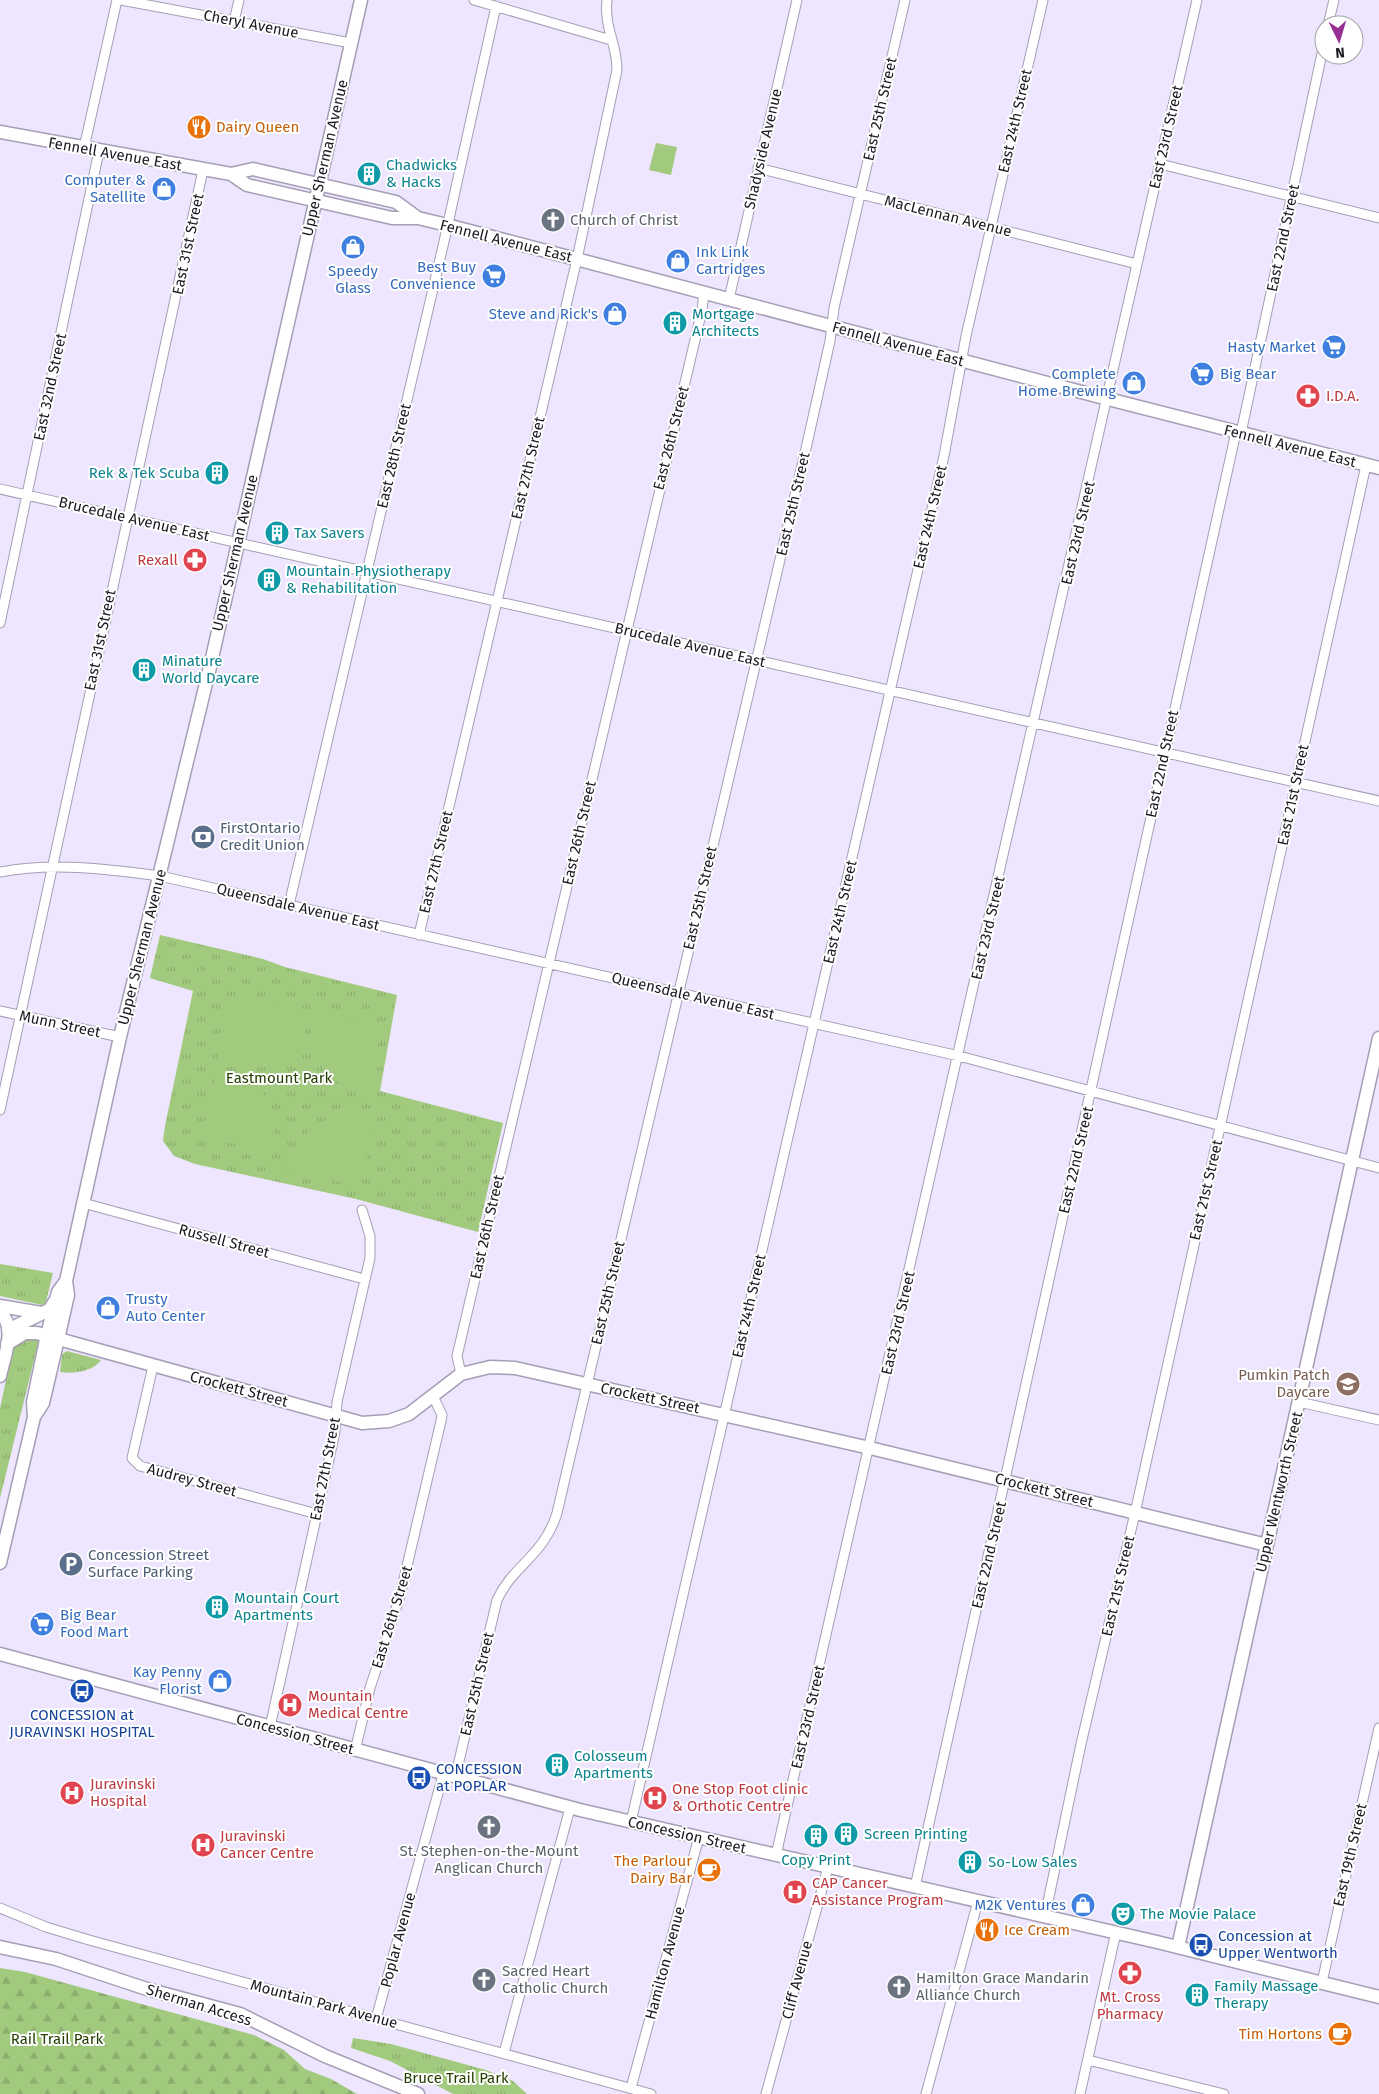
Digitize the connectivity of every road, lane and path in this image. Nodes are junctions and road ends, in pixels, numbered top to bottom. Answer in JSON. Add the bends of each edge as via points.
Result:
{"nodes":[{"id":1,"x":119,"y":0,"type":"edge"},
{"id":2,"x":239,"y":0,"type":"edge"},
{"id":3,"x":362,"y":0,"type":"edge"},
{"id":4,"x":474,"y":0,"type":"edge"},
{"id":5,"x":607,"y":0,"type":"edge"},
{"id":6,"x":797,"y":0,"type":"edge"},
{"id":7,"x":905,"y":0,"type":"edge"},
{"id":8,"x":1043,"y":0,"type":"edge"},
{"id":9,"x":1198,"y":0,"type":"edge"},
{"id":10,"x":1334,"y":0,"type":"edge"},
{"id":11,"x":485,"y":1,"type":"edge"},
{"id":12,"x":496,"y":6,"type":"junction"},
{"id":13,"x":1330,"y":15,"type":"edge"},
{"id":14,"x":234,"y":21,"type":"junction"},
{"id":15,"x":611,"y":40,"type":"junction"},
{"id":16,"x":352,"y":43,"type":"junction"},
{"id":17,"x":1320,"y":65,"type":"edge"},
{"id":18,"x":0,"y":132,"type":"edge"},
{"id":19,"x":84,"y":148,"type":"junction"},
{"id":20,"x":99,"y":151,"type":"junction"},
{"id":21,"x":1160,"y":164,"type":"junction"},
{"id":22,"x":758,"y":168,"type":"junction"},
{"id":23,"x":203,"y":170,"type":"junction"},
{"id":24,"x":231,"y":174,"type":"junction"},
{"id":25,"x":319,"y":183,"type":"junction"},
{"id":26,"x":860,"y":194,"type":"junction"},
{"id":27,"x":1292,"y":196,"type":"junction"},
{"id":28,"x":315,"y":200,"type":"junction"},
{"id":29,"x":418,"y":218,"type":"junction"},
{"id":30,"x":1379,"y":218,"type":"edge"},
{"id":31,"x":447,"y":225,"type":"junction"},
{"id":32,"x":991,"y":228,"type":"junction"},
{"id":33,"x":577,"y":259,"type":"junction"},
{"id":34,"x":1137,"y":264,"type":"junction"},
{"id":35,"x":704,"y":292,"type":"junction"},
{"id":36,"x":729,"y":299,"type":"junction"},
{"id":37,"x":831,"y":325,"type":"junction"},
{"id":38,"x":962,"y":361,"type":"junction"},
{"id":39,"x":1108,"y":399,"type":"junction"},
{"id":40,"x":1238,"y":433,"type":"junction"},
{"id":41,"x":1366,"y":465,"type":"junction"},
{"id":42,"x":1379,"y":468,"type":"edge"},
{"id":43,"x":0,"y":489,"type":"edge"},
{"id":44,"x":27,"y":495,"type":"junction"},
{"id":45,"x":127,"y":517,"type":"junction"},
{"id":46,"x":238,"y":543,"type":"junction"},
{"id":47,"x":367,"y":573,"type":"junction"},
{"id":48,"x":497,"y":602,"type":"junction"},
{"id":49,"x":0,"y":623,"type":"edge"},
{"id":50,"x":626,"y":630,"type":"junction"},
{"id":51,"x":756,"y":661,"type":"junction"},
{"id":52,"x":890,"y":690,"type":"junction"},
{"id":53,"x":1034,"y":723,"type":"junction"},
{"id":54,"x":1165,"y":753,"type":"junction"},
{"id":55,"x":1295,"y":782,"type":"junction"},
{"id":56,"x":1379,"y":802,"type":"edge"},
{"id":57,"x":53,"y":866,"type":"junction"},
{"id":58,"x":0,"y":872,"type":"edge"},
{"id":59,"x":160,"y":876,"type":"junction"},
{"id":60,"x":289,"y":905,"type":"junction"},
{"id":61,"x":419,"y":935,"type":"junction"},
{"id":62,"x":549,"y":964,"type":"junction"},
{"id":63,"x":678,"y":992,"type":"junction"},
{"id":64,"x":0,"y":1011,"type":"edge"},
{"id":65,"x":20,"y":1016,"type":"junction"},
{"id":66,"x":814,"y":1023,"type":"junction"},
{"id":67,"x":120,"y":1037,"type":"junction"},
{"id":68,"x":1379,"y":1038,"type":"edge"},
{"id":69,"x":959,"y":1056,"type":"junction"},
{"id":70,"x":1091,"y":1092,"type":"junction"},
{"id":71,"x":0,"y":1110,"type":"edge"},
{"id":72,"x":1220,"y":1127,"type":"junction"},
{"id":73,"x":1352,"y":1161,"type":"junction"},
{"id":74,"x":1379,"y":1168,"type":"edge"},
{"id":75,"x":83,"y":1203,"type":"junction"},
{"id":76,"x":362,"y":1210,"type":"dead end"},
{"id":77,"x":364,"y":1279,"type":"junction"},
{"id":78,"x":66,"y":1281,"type":"junction"},
{"id":79,"x":58,"y":1292,"type":"junction"},
{"id":80,"x":0,"y":1306,"type":"edge"},
{"id":81,"x":0,"y":1312,"type":"edge"},
{"id":82,"x":44,"y":1313,"type":"junction"},
{"id":83,"x":0,"y":1332,"type":"edge"},
{"id":84,"x":53,"y":1337,"type":"junction"},
{"id":85,"x":7,"y":1344,"type":"junction"},
{"id":86,"x":153,"y":1366,"type":"junction"},
{"id":87,"x":461,"y":1374,"type":"junction"},
{"id":88,"x":0,"y":1376,"type":"edge"},
{"id":89,"x":587,"y":1384,"type":"junction"},
{"id":90,"x":433,"y":1396,"type":"junction"},
{"id":91,"x":1299,"y":1402,"type":"junction"},
{"id":92,"x":725,"y":1415,"type":"junction"},
{"id":93,"x":336,"y":1416,"type":"junction"},
{"id":94,"x":1379,"y":1420,"type":"edge"},
{"id":95,"x":870,"y":1448,"type":"junction"},
{"id":96,"x":1006,"y":1480,"type":"junction"},
{"id":97,"x":1135,"y":1513,"type":"junction"},
{"id":98,"x":317,"y":1514,"type":"junction"},
{"id":99,"x":1267,"y":1545,"type":"junction"},
{"id":100,"x":0,"y":1563,"type":"edge"},
{"id":101,"x":0,"y":1654,"type":"edge"},
{"id":102,"x":270,"y":1727,"type":"junction"},
{"id":103,"x":1379,"y":1728,"type":"edge"},
{"id":104,"x":355,"y":1750,"type":"junction"},
{"id":105,"x":443,"y":1774,"type":"junction"},
{"id":106,"x":455,"y":1778,"type":"junction"},
{"id":107,"x":570,"y":1808,"type":"junction"},
{"id":108,"x":631,"y":1822,"type":"junction"},
{"id":109,"x":699,"y":1837,"type":"junction"},
{"id":110,"x":776,"y":1855,"type":"junction"},
{"id":111,"x":828,"y":1867,"type":"junction"},
{"id":112,"x":915,"y":1887,"type":"junction"},
{"id":113,"x":978,"y":1901,"type":"junction"},
{"id":114,"x":0,"y":1908,"type":"edge"},
{"id":115,"x":1046,"y":1916,"type":"junction"},
{"id":116,"x":1116,"y":1932,"type":"junction"},
{"id":117,"x":1178,"y":1946,"type":"junction"},
{"id":118,"x":0,"y":1947,"type":"edge"},
{"id":119,"x":1322,"y":1982,"type":"junction"},
{"id":120,"x":1379,"y":1997,"type":"edge"},
{"id":121,"x":376,"y":2019,"type":"junction"},
{"id":122,"x":504,"y":2053,"type":"junction"},
{"id":123,"x":1088,"y":2060,"type":"junction"},
{"id":124,"x":631,"y":2088,"type":"junction"},
{"id":125,"x":418,"y":2094,"type":"edge"},
{"id":126,"x":651,"y":2094,"type":"edge"},
{"id":127,"x":766,"y":2094,"type":"edge"},
{"id":128,"x":926,"y":2094,"type":"edge"},
{"id":129,"x":1080,"y":2094,"type":"edge"},
{"id":130,"x":1224,"y":2094,"type":"edge"}],
"edges":[{"from":1,"to":14,"type":"street","name":"Cheryl Avenue"},
{"from":1,"to":19,"type":"street"},
{"from":2,"to":14,"type":"street"},
{"from":3,"to":16,"type":"main road","name":"Upper Sherman Avenue"},
{"from":4,"to":11,"type":"street"},
{"from":5,"to":15,"type":"street","name":"East 27th Street","via":[[605,18]]},
{"from":6,"to":22,"type":"street","name":"Shadyside Avenue"},
{"from":7,"to":26,"type":"street","name":"East 25th Street"},
{"from":8,"to":32,"type":"street","name":"East 24th Street"},
{"from":9,"to":21,"type":"street","name":"East 23rd Street"},
{"from":10,"to":13,"type":"street"},
{"from":11,"to":12,"type":"street"},
{"from":12,"to":15,"type":"street"},
{"from":12,"to":31,"type":"street","name":"East 28th Street"},
{"from":14,"to":16,"type":"street","name":"Cheryl Avenue"},
{"from":15,"to":33,"type":"street","name":"East 27th Street","via":[[617,56],[617,70]]},
{"from":16,"to":25,"type":"main road","name":"Upper Sherman Avenue"},
{"from":17,"to":27,"type":"street","name":"East 22nd Street"},
{"from":18,"to":19,"type":"main road","name":"Fennell Avenue East"},
{"from":19,"to":20,"type":"main road","name":"Fennell Avenue East"},
{"from":20,"to":23,"type":"main road","name":"Fennell Avenue East"},
{"from":20,"to":44,"type":"street","name":"East 32nd Street"},
{"from":21,"to":27,"type":"street"},
{"from":21,"to":34,"type":"street","name":"East 23rd Street"},
{"from":22,"to":26,"type":"street","name":"MacLennan Avenue"},
{"from":22,"to":36,"type":"street","name":"Shadyside Avenue"},
{"from":23,"to":24,"type":"main road","name":"Fennell Avenue East"},
{"from":23,"to":45,"type":"street","name":"East 31st Street"},
{"from":24,"to":25,"type":"main road","name":"Fennell Avenue East","via":[[253,169]]},
{"from":24,"to":28,"type":"main road","name":"Fennell Avenue East","via":[[247,185]]},
{"from":25,"to":28,"type":"main road","name":"Upper Sherman Avenue"},
{"from":25,"to":29,"type":"main road","name":"Fennell Avenue East","via":[[396,202]]},
{"from":26,"to":32,"type":"street","name":"MacLennan Avenue"},
{"from":26,"to":37,"type":"street","name":"East 25th Street"},
{"from":27,"to":30,"type":"street"},
{"from":27,"to":40,"type":"street","name":"East 22nd Street"},
{"from":28,"to":29,"type":"main road","name":"Fennell Avenue East","via":[[392,218]]},
{"from":28,"to":46,"type":"main road","name":"Upper Sherman Avenue"},
{"from":29,"to":31,"type":"main road","name":"Fennell Avenue East"},
{"from":31,"to":33,"type":"main road","name":"Fennell Avenue East"},
{"from":31,"to":47,"type":"street","name":"East 28th Street"},
{"from":32,"to":34,"type":"street","name":"MacLennan Avenue"},
{"from":32,"to":38,"type":"street","name":"East 24th Street"},
{"from":33,"to":35,"type":"main road","name":"Fennell Avenue East"},
{"from":33,"to":48,"type":"street","name":"East 27th Street"},
{"from":34,"to":39,"type":"street","name":"East 23rd Street"},
{"from":35,"to":36,"type":"main road","name":"Fennell Avenue East"},
{"from":35,"to":50,"type":"street","name":"East 26th Street"},
{"from":36,"to":37,"type":"main road","name":"Fennell Avenue East"},
{"from":37,"to":38,"type":"main road","name":"Fennell Avenue East"},
{"from":37,"to":51,"type":"street","name":"East 25th Street","via":[[830,341]]},
{"from":38,"to":39,"type":"main road","name":"Fennell Avenue East"},
{"from":38,"to":52,"type":"street","name":"East 24th Street","via":[[944,456]]},
{"from":39,"to":40,"type":"main road","name":"Fennell Avenue East"},
{"from":39,"to":53,"type":"street","name":"East 23rd Street"},
{"from":40,"to":41,"type":"main road","name":"Fennell Avenue East"},
{"from":40,"to":54,"type":"street","name":"East 22nd Street"},
{"from":41,"to":42,"type":"main road","name":"Fennell Avenue East"},
{"from":41,"to":55,"type":"street","name":"East 21st Street"},
{"from":43,"to":44,"type":"street","name":"Brucedale Avenue East"},
{"from":44,"to":45,"type":"street","name":"Brucedale Avenue East"},
{"from":44,"to":49,"type":"street","name":"East 32nd Street"},
{"from":45,"to":46,"type":"street","name":"Brucedale Avenue East"},
{"from":45,"to":57,"type":"street","name":"East 31st Street"},
{"from":46,"to":47,"type":"street","name":"Brucedale Avenue East"},
{"from":46,"to":59,"type":"main road","name":"Upper Sherman Avenue"},
{"from":47,"to":48,"type":"street","name":"Brucedale Avenue East"},
{"from":47,"to":60,"type":"street","name":"East 28th Street"},
{"from":48,"to":50,"type":"street","name":"Brucedale Avenue East"},
{"from":48,"to":61,"type":"street","name":"East 27th Street"},
{"from":50,"to":51,"type":"street","name":"Brucedale Avenue East"},
{"from":50,"to":62,"type":"street","name":"East 26th Street"},
{"from":51,"to":52,"type":"street","name":"Brucedale Avenue East"},
{"from":51,"to":63,"type":"street","name":"East 25th Street"},
{"from":52,"to":53,"type":"street","name":"Brucedale Avenue East"},
{"from":52,"to":66,"type":"street","name":"East 24th Street"},
{"from":53,"to":54,"type":"street","name":"Brucedale Avenue East"},
{"from":53,"to":69,"type":"street","name":"East 23rd Street"},
{"from":54,"to":55,"type":"street","name":"Brucedale Avenue East"},
{"from":54,"to":70,"type":"street","name":"East 22nd Street"},
{"from":55,"to":56,"type":"street","name":"Brucedale Avenue East"},
{"from":55,"to":72,"type":"street","name":"East 21st Street"},
{"from":57,"to":58,"type":"street","name":"Queensdale Avenue East","via":[[29,866]]},
{"from":57,"to":59,"type":"street","name":"Queensdale Avenue East","via":[[104,868]]},
{"from":57,"to":65,"type":"street","name":"East 31st Street"},
{"from":59,"to":60,"type":"street","name":"Queensdale Avenue East"},
{"from":59,"to":67,"type":"main road","name":"Upper Sherman Avenue"},
{"from":60,"to":61,"type":"street","name":"Queensdale Avenue East"},
{"from":61,"to":62,"type":"street","name":"Queensdale Avenue East"},
{"from":62,"to":63,"type":"street","name":"Queensdale Avenue East"},
{"from":62,"to":87,"type":"street","name":"East 26th Street","via":[[457,1356]]},
{"from":63,"to":66,"type":"street","name":"Queensdale Avenue East"},
{"from":63,"to":89,"type":"street","name":"East 25th Street"},
{"from":64,"to":65,"type":"street","name":"Munn Street"},
{"from":65,"to":67,"type":"street","name":"Munn Street"},
{"from":65,"to":71,"type":"street","name":"East 31st Street"},
{"from":66,"to":69,"type":"street","name":"Queensdale Avenue East"},
{"from":66,"to":92,"type":"street","name":"East 24th Street"},
{"from":67,"to":75,"type":"main road","name":"Upper Sherman Avenue"},
{"from":68,"to":73,"type":"main road","name":"Upper Wentworth Street"},
{"from":69,"to":70,"type":"street","name":"Queensdale Avenue East"},
{"from":69,"to":95,"type":"street","name":"East 23rd Street"},
{"from":70,"to":72,"type":"street","name":"Queensdale Avenue East"},
{"from":70,"to":96,"type":"street","name":"East 22nd Street"},
{"from":72,"to":73,"type":"street","name":"Queensdale Avenue East"},
{"from":72,"to":97,"type":"street","name":"East 21st Street"},
{"from":73,"to":74,"type":"street","name":"Queensdale Avenue East"},
{"from":73,"to":91,"type":"main road","name":"Upper Wentworth Street"},
{"from":75,"to":77,"type":"street","name":"Russell Street"},
{"from":75,"to":78,"type":"main road","name":"Upper Sherman Avenue"},
{"from":76,"to":77,"type":"street","name":"East 27th Street","via":[[371,1247]]},
{"from":77,"to":93,"type":"street","name":"East 27th Street"},
{"from":78,"to":79,"type":"main road","name":"Upper Sherman Avenue"},
{"from":78,"to":84,"type":"main road","name":"Upper Sherman Avenue","via":[[68,1295]]},
{"from":79,"to":82,"type":"main road","via":[[54,1304]]},
{"from":79,"to":84,"type":"main road","name":"Upper Sherman Avenue"},
{"from":80,"to":82,"type":"main road"},
{"from":81,"to":85,"type":"main road","via":[[8,1324]]},
{"from":82,"to":85,"type":"main road","via":[[16,1326]]},
{"from":83,"to":85,"type":"main road"},
{"from":84,"to":85,"type":"main road","name":"Crockett Street","via":[[25,1333]]},
{"from":84,"to":86,"type":"main road","name":"Crockett Street"},
{"from":84,"to":100,"type":"main road","name":"Upper Sherman Avenue","via":[[43,1402],[34,1417]]},
{"from":85,"to":88,"type":"main road"},
{"from":86,"to":93,"type":"main road","name":"Crockett Street"},
{"from":86,"to":98,"type":"street","name":"Audrey Street","via":[[132,1458],[140,1466]]},
{"from":87,"to":89,"type":"main road","name":"Crockett Street","via":[[498,1366]]},
{"from":87,"to":90,"type":"main road","name":"Crockett Street"},
{"from":89,"to":92,"type":"main road","name":"Crockett Street"},
{"from":89,"to":106,"type":"street","name":"East 25th Street","via":[[551,1530],[497,1600]]},
{"from":90,"to":93,"type":"main road","name":"Crockett Street","via":[[408,1414],[389,1421],[362,1422]]},
{"from":90,"to":104,"type":"street","name":"East 26th Street","via":[[442,1421],[400,1596],[370,1688]]},
{"from":91,"to":94,"type":"street"},
{"from":91,"to":99,"type":"main road","name":"Upper Wentworth Street"},
{"from":92,"to":95,"type":"main road","name":"Crockett Street"},
{"from":92,"to":108,"type":"street","name":"East 24th Street"},
{"from":93,"to":98,"type":"street","name":"East 27th Street"},
{"from":95,"to":96,"type":"main road","name":"Crockett Street"},
{"from":95,"to":110,"type":"street","name":"East 23rd Street"},
{"from":96,"to":97,"type":"main road","name":"Crockett Street"},
{"from":96,"to":112,"type":"street","name":"East 22nd Street"},
{"from":97,"to":99,"type":"main road","name":"Crockett Street"},
{"from":97,"to":115,"type":"street","name":"East 21st Street"},
{"from":98,"to":102,"type":"street","name":"East 27th Street"},
{"from":99,"to":117,"type":"main road","name":"Upper Wentworth Street"},
{"from":101,"to":102,"type":"main road","name":"Concession Street"},
{"from":102,"to":104,"type":"main road","name":"Concession Street"},
{"from":103,"to":119,"type":"street","name":"East 19th Street"},
{"from":104,"to":105,"type":"main road","name":"Concession Street"},
{"from":105,"to":106,"type":"main road","name":"Concession Street"},
{"from":105,"to":121,"type":"street","name":"Poplar Avenue"},
{"from":106,"to":107,"type":"main road","name":"Concession Street"},
{"from":107,"to":108,"type":"main road","name":"Concession Street"},
{"from":107,"to":122,"type":"street"},
{"from":108,"to":109,"type":"main road","name":"Concession Street"},
{"from":109,"to":110,"type":"main road","name":"Concession Street"},
{"from":109,"to":124,"type":"street","name":"Hamilton Avenue"},
{"from":110,"to":111,"type":"main road","name":"Concession Street"},
{"from":111,"to":112,"type":"main road","name":"Concession Street"},
{"from":111,"to":127,"type":"street","name":"Cliff Avenue"},
{"from":112,"to":113,"type":"main road","name":"Concession Street"},
{"from":113,"to":115,"type":"main road","name":"Concession Street"},
{"from":113,"to":128,"type":"street"},
{"from":114,"to":121,"type":"street","name":"Mountain Park Avenue","via":[[80,1938]]},
{"from":115,"to":116,"type":"main road","name":"Concession Street"},
{"from":116,"to":117,"type":"main road","name":"Concession Street"},
{"from":116,"to":123,"type":"street"},
{"from":117,"to":119,"type":"main road","name":"Concession Street"},
{"from":118,"to":125,"type":"main road","name":"Sherman Access","via":[[56,1959],[147,1989],[240,2014],[325,2056]]},
{"from":119,"to":120,"type":"main road","name":"Concession Street"},
{"from":121,"to":122,"type":"street","name":"Mountain Park Avenue"},
{"from":122,"to":124,"type":"street","name":"Mountain Park Avenue"},
{"from":123,"to":129,"type":"street"},
{"from":123,"to":130,"type":"street"},
{"from":124,"to":126,"type":"street","name":"Mountain Park Avenue"}]}
